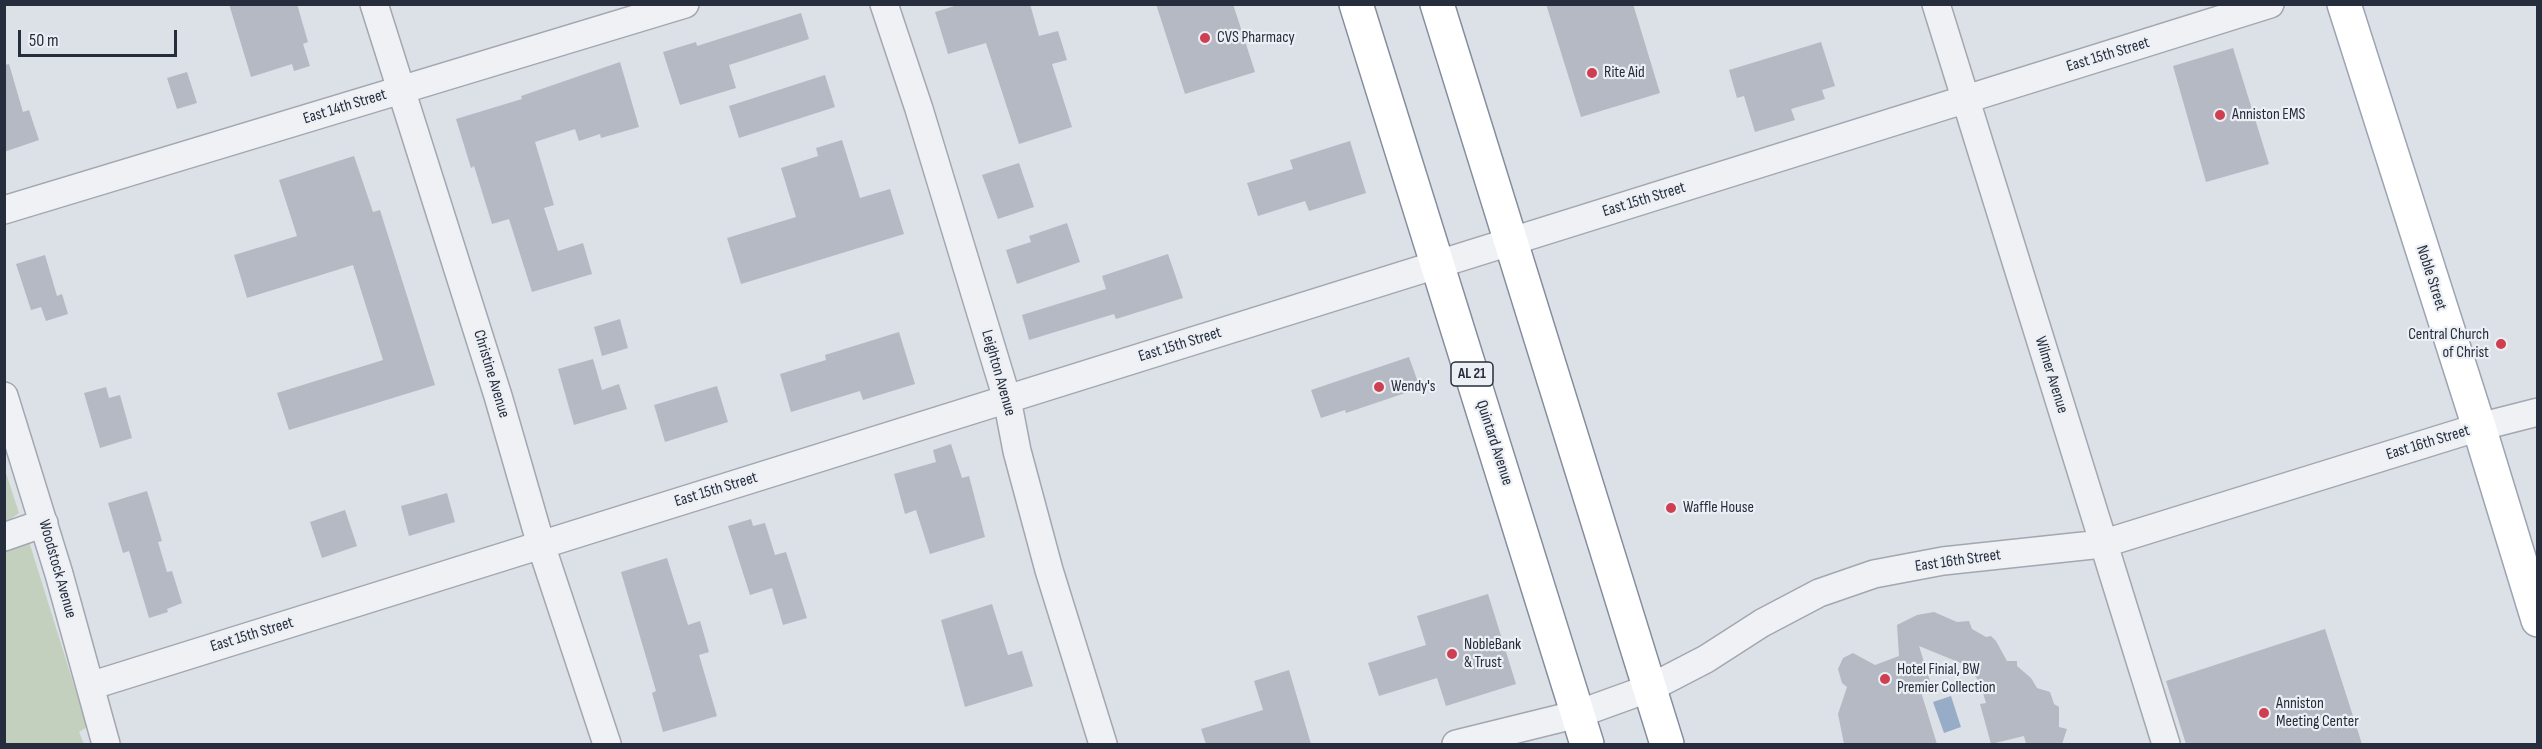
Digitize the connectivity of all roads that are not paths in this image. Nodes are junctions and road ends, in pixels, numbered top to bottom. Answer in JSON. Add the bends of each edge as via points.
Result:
{"nodes":[{"id":1,"x":374,"y":4,"type":"edge"},
{"id":2,"x":685,"y":4,"type":"edge"},
{"id":3,"x":884,"y":4,"type":"edge"},
{"id":4,"x":1356,"y":4,"type":"edge"},
{"id":5,"x":1437,"y":4,"type":"edge"},
{"id":6,"x":1936,"y":4,"type":"edge"},
{"id":7,"x":2270,"y":4,"type":"edge"},
{"id":8,"x":2344,"y":4,"type":"edge"},
{"id":9,"x":400,"y":91,"type":"junction"},
{"id":10,"x":1966,"y":100,"type":"junction"},
{"id":11,"x":4,"y":210,"type":"edge"},
{"id":12,"x":1512,"y":242,"type":"junction"},
{"id":13,"x":1437,"y":265,"type":"junction"},
{"id":14,"x":4,"y":396,"type":"edge"},
{"id":15,"x":1007,"y":399,"type":"junction"},
{"id":16,"x":2538,"y":412,"type":"edge"},
{"id":17,"x":2479,"y":427,"type":"junction"},
{"id":18,"x":44,"y":523,"type":"junction"},
{"id":19,"x":4,"y":537,"type":"edge"},
{"id":20,"x":2102,"y":544,"type":"junction"},
{"id":21,"x":541,"y":545,"type":"junction"},
{"id":22,"x":2538,"y":621,"type":"edge"},
{"id":23,"x":90,"y":686,"type":"junction"},
{"id":24,"x":1650,"y":688,"type":"junction"},
{"id":25,"x":1578,"y":714,"type":"junction"},
{"id":26,"x":106,"y":744,"type":"edge"},
{"id":27,"x":607,"y":744,"type":"edge"},
{"id":28,"x":1103,"y":744,"type":"edge"},
{"id":29,"x":1456,"y":744,"type":"edge"},
{"id":30,"x":1587,"y":744,"type":"edge"},
{"id":31,"x":1667,"y":744,"type":"edge"},
{"id":32,"x":2166,"y":744,"type":"edge"}],
"edges":[{"from":1,"to":9,"type":"street","name":"Christine Avenue"},
{"from":2,"to":9,"type":"street","name":"East 14th Street"},
{"from":3,"to":15,"type":"street","name":"Leighton Avenue"},
{"from":4,"to":13,"type":"main road","name":"Quintard Avenue","number":"AL 21"},
{"from":5,"to":12,"type":"main road"},
{"from":6,"to":10,"type":"street","name":"Wilmer Avenue"},
{"from":7,"to":10,"type":"street","name":"East 15th Street"},
{"from":8,"to":17,"type":"main road","name":"Noble Street"},
{"from":9,"to":11,"type":"street","name":"East 14th Street"},
{"from":9,"to":21,"type":"street","name":"Christine Avenue","via":[[498,396]]},
{"from":10,"to":12,"type":"street","name":"East 15th Street"},
{"from":10,"to":20,"type":"street","name":"Wilmer Avenue"},
{"from":12,"to":13,"type":"street","name":"East 15th Street"},
{"from":12,"to":24,"type":"main road"},
{"from":13,"to":15,"type":"street","name":"East 15th Street"},
{"from":13,"to":25,"type":"main road","name":"Quintard Avenue","number":"AL 21"},
{"from":14,"to":18,"type":"street","name":"Woodstock Avenue"},
{"from":15,"to":21,"type":"street","name":"East 15th Street"},
{"from":15,"to":28,"type":"street","name":"Leighton Avenue","via":[[1049,570]]},
{"from":16,"to":17,"type":"street","name":"East 16th Street"},
{"from":17,"to":20,"type":"street","name":"East 16th Street"},
{"from":17,"to":22,"type":"main road","name":"Noble Street"},
{"from":18,"to":19,"type":"street"},
{"from":18,"to":23,"type":"street","name":"Woodstock Avenue"},
{"from":20,"to":24,"type":"street","name":"East 16th Street","via":[[1943,561],[1874,574],[1820,593]]},
{"from":20,"to":32,"type":"street","name":"Wilmer Avenue"},
{"from":21,"to":23,"type":"street","name":"East 15th Street"},
{"from":21,"to":27,"type":"street","name":"Christine Avenue"},
{"from":23,"to":26,"type":"street","name":"Woodstock Avenue"},
{"from":24,"to":25,"type":"street","name":"East 16th Street"},
{"from":24,"to":31,"type":"main road"},
{"from":25,"to":29,"type":"street","name":"East 16th Street"},
{"from":25,"to":30,"type":"main road","name":"Quintard Avenue","number":"AL 21"}]}
